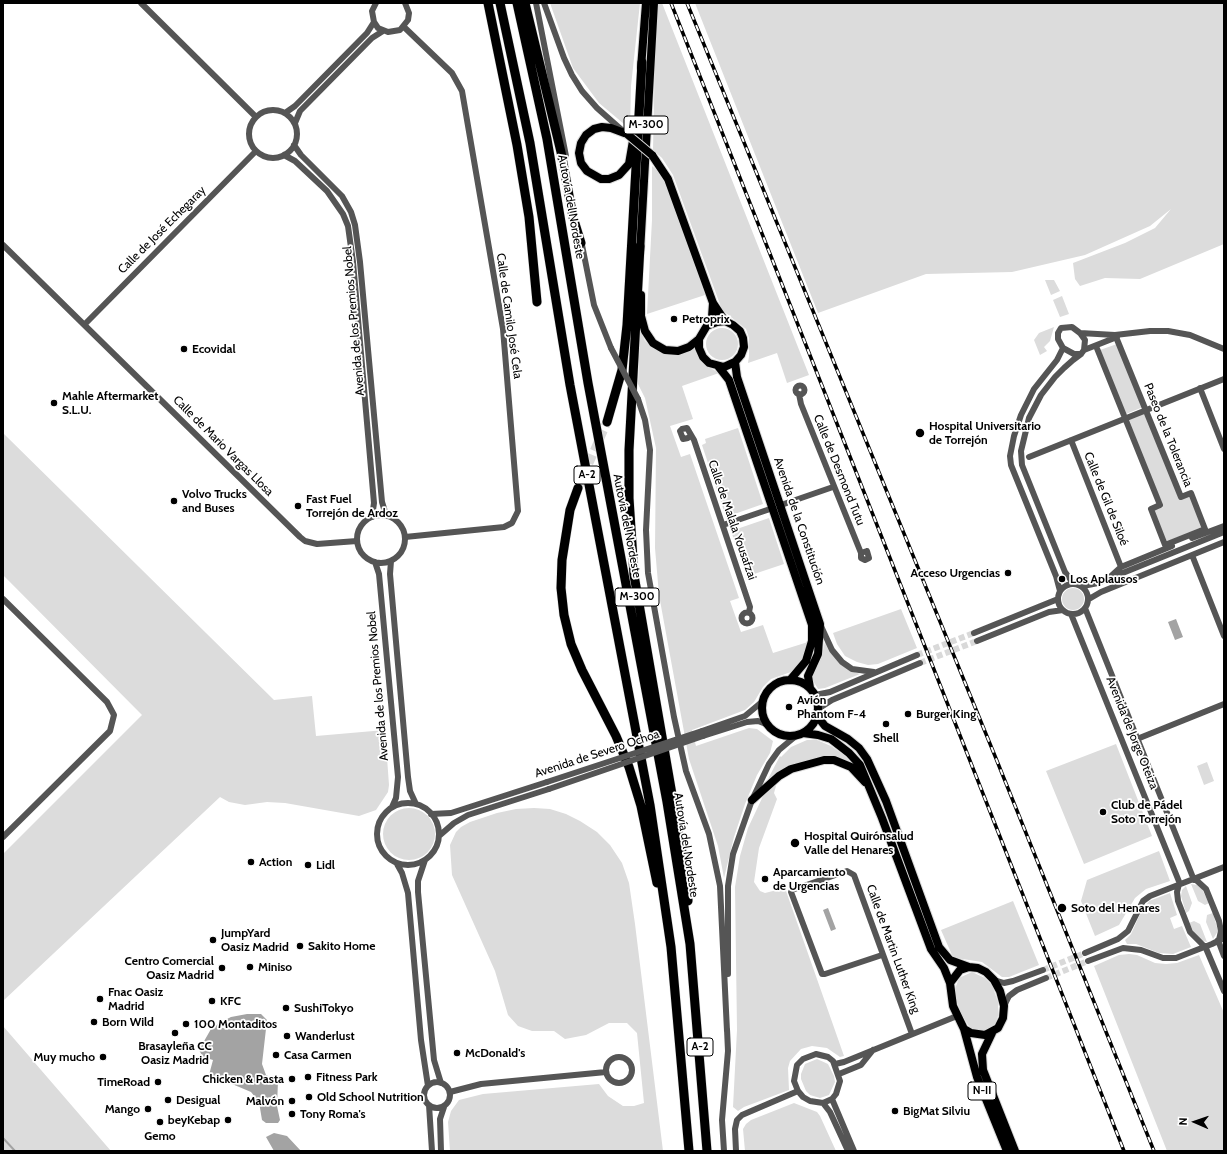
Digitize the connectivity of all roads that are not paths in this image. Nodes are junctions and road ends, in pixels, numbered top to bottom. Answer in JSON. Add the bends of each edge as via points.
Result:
{"nodes":[{"id":1,"x":141,"y":3,"type":"edge"},
{"id":2,"x":376,"y":3,"type":"edge"},
{"id":3,"x":405,"y":3,"type":"edge"},
{"id":4,"x":488,"y":3,"type":"edge"},
{"id":5,"x":500,"y":3,"type":"edge"},
{"id":6,"x":517,"y":3,"type":"edge"},
{"id":7,"x":524,"y":3,"type":"edge"},
{"id":8,"x":536,"y":3,"type":"edge"},
{"id":9,"x":544,"y":3,"type":"edge"},
{"id":10,"x":646,"y":3,"type":"edge"},
{"id":11,"x":654,"y":3,"type":"edge"},
{"id":12,"x":374,"y":22,"type":"junction"},
{"id":13,"x":404,"y":27,"type":"junction"},
{"id":14,"x":383,"y":31,"type":"junction"},
{"id":15,"x":642,"y":62,"type":"junction"},
{"id":16,"x":285,"y":113,"type":"junction"},
{"id":17,"x":256,"y":116,"type":"junction"},
{"id":18,"x":295,"y":123,"type":"junction"},
{"id":19,"x":626,"y":133,"type":"junction"},
{"id":20,"x":294,"y":145,"type":"junction"},
{"id":21,"x":256,"y":151,"type":"junction"},
{"id":22,"x":284,"y":155,"type":"junction"},
{"id":23,"x":581,"y":243,"type":"junction"},
{"id":24,"x":3,"y":245,"type":"edge"},
{"id":25,"x":640,"y":246,"type":"junction"},
{"id":26,"x":537,"y":302,"type":"dead end"},
{"id":27,"x":713,"y":303,"type":"junction"},
{"id":28,"x":726,"y":321,"type":"junction"},
{"id":29,"x":85,"y":324,"type":"junction"},
{"id":30,"x":709,"y":325,"type":"junction"},
{"id":31,"x":1080,"y":333,"type":"junction"},
{"id":32,"x":1130,"y":333,"type":"junction"},
{"id":33,"x":1116,"y":337,"type":"junction"},
{"id":34,"x":699,"y":339,"type":"junction"},
{"id":35,"x":1096,"y":346,"type":"junction"},
{"id":36,"x":1063,"y":348,"type":"junction"},
{"id":37,"x":1224,"y":349,"type":"edge"},
{"id":38,"x":1082,"y":352,"type":"junction"},
{"id":39,"x":735,"y":362,"type":"junction"},
{"id":40,"x":718,"y":366,"type":"junction"},
{"id":41,"x":1224,"y":379,"type":"edge"},
{"id":42,"x":1200,"y":388,"type":"junction"},
{"id":43,"x":799,"y":394,"type":"dead end"},
{"id":44,"x":1146,"y":410,"type":"junction"},
{"id":45,"x":1125,"y":418,"type":"junction"},
{"id":46,"x":607,"y":422,"type":"tunnel mouth"},
{"id":47,"x":690,"y":436,"type":"dead end"},
{"id":48,"x":1071,"y":440,"type":"junction"},
{"id":49,"x":1224,"y":449,"type":"edge"},
{"id":50,"x":1029,"y":457,"type":"dead end"},
{"id":51,"x":833,"y":487,"type":"junction"},
{"id":52,"x":578,"y":488,"type":"tunnel mouth"},
{"id":53,"x":777,"y":506,"type":"junction"},
{"id":54,"x":386,"y":515,"type":"junction"},
{"id":55,"x":372,"y":516,"type":"junction"},
{"id":56,"x":723,"y":525,"type":"junction"},
{"id":57,"x":1224,"y":526,"type":"edge"},
{"id":58,"x":1224,"y":532,"type":"edge"},
{"id":59,"x":405,"y":537,"type":"junction"},
{"id":60,"x":357,"y":541,"type":"junction"},
{"id":61,"x":1224,"y":542,"type":"edge"},
{"id":62,"x":861,"y":553,"type":"dead end"},
{"id":63,"x":1192,"y":555,"type":"junction"},
{"id":64,"x":391,"y":560,"type":"junction"},
{"id":65,"x":375,"y":562,"type":"junction"},
{"id":66,"x":1122,"y":567,"type":"junction"},
{"id":67,"x":1108,"y":579,"type":"junction"},
{"id":68,"x":1073,"y":583,"type":"junction"},
{"id":69,"x":1083,"y":586,"type":"junction"},
{"id":70,"x":1060,"y":591,"type":"junction"},
{"id":71,"x":3,"y":599,"type":"edge"},
{"id":72,"x":1058,"y":599,"type":"junction"},
{"id":73,"x":1089,"y":599,"type":"junction"},
{"id":74,"x":1085,"y":608,"type":"junction"},
{"id":75,"x":1063,"y":610,"type":"junction"},
{"id":76,"x":749,"y":612,"type":"dead end"},
{"id":77,"x":1071,"y":614,"type":"junction"},
{"id":78,"x":820,"y":624,"type":"junction"},
{"id":79,"x":974,"y":633,"type":"tunnel mouth"},
{"id":80,"x":1224,"y":636,"type":"edge"},
{"id":81,"x":977,"y":641,"type":"tunnel mouth"},
{"id":82,"x":918,"y":655,"type":"tunnel mouth"},
{"id":83,"x":920,"y":663,"type":"tunnel mouth"},
{"id":84,"x":877,"y":672,"type":"junction"},
{"id":85,"x":790,"y":680,"type":"junction"},
{"id":86,"x":812,"y":692,"type":"junction"},
{"id":87,"x":763,"y":701,"type":"junction"},
{"id":88,"x":1224,"y":704,"type":"edge"},
{"id":89,"x":817,"y":712,"type":"junction"},
{"id":90,"x":766,"y":724,"type":"junction"},
{"id":91,"x":702,"y":734,"type":"junction"},
{"id":92,"x":800,"y":734,"type":"junction"},
{"id":93,"x":1122,"y":738,"type":"junction"},
{"id":94,"x":1137,"y":740,"type":"junction"},
{"id":95,"x":1126,"y":749,"type":"junction"},
{"id":96,"x":548,"y":786,"type":"junction"},
{"id":97,"x":871,"y":790,"type":"junction"},
{"id":98,"x":752,"y":800,"type":"junction"},
{"id":99,"x":416,"y":804,"type":"junction"},
{"id":100,"x":392,"y":807,"type":"junction"},
{"id":101,"x":431,"y":814,"type":"junction"},
{"id":102,"x":439,"y":836,"type":"junction"},
{"id":103,"x":3,"y":837,"type":"edge"},
{"id":104,"x":425,"y":860,"type":"junction"},
{"id":105,"x":397,"y":864,"type":"junction"},
{"id":106,"x":1224,"y":867,"type":"edge"},
{"id":107,"x":1194,"y":880,"type":"junction"},
{"id":108,"x":1179,"y":884,"type":"junction"},
{"id":109,"x":1220,"y":939,"type":"edge"},
{"id":110,"x":690,"y":944,"type":"junction"},
{"id":111,"x":1205,"y":946,"type":"junction"},
{"id":112,"x":671,"y":947,"type":"junction"},
{"id":113,"x":1085,"y":952,"type":"tunnel mouth"},
{"id":114,"x":882,"y":955,"type":"junction"},
{"id":115,"x":1224,"y":956,"type":"edge"},
{"id":116,"x":1088,"y":961,"type":"tunnel mouth"},
{"id":117,"x":969,"y":966,"type":"junction"},
{"id":118,"x":1043,"y":970,"type":"tunnel mouth"},
{"id":119,"x":1046,"y":978,"type":"tunnel mouth"},
{"id":120,"x":994,"y":980,"type":"junction"},
{"id":121,"x":950,"y":983,"type":"junction"},
{"id":122,"x":1224,"y":991,"type":"edge"},
{"id":123,"x":1004,"y":1006,"type":"junction"},
{"id":124,"x":956,"y":1016,"type":"junction"},
{"id":125,"x":964,"y":1029,"type":"junction"},
{"id":126,"x":727,"y":1031,"type":"junction"},
{"id":127,"x":992,"y":1033,"type":"junction"},
{"id":128,"x":912,"y":1034,"type":"junction"},
{"id":129,"x":873,"y":1050,"type":"junction"},
{"id":130,"x":835,"y":1064,"type":"junction"},
{"id":131,"x":606,"y":1072,"type":"junction"},
{"id":132,"x":839,"y":1074,"type":"junction"},
{"id":133,"x":441,"y":1082,"type":"junction"},
{"id":134,"x":428,"y":1086,"type":"junction"},
{"id":135,"x":798,"y":1091,"type":"junction"},
{"id":136,"x":450,"y":1092,"type":"junction"},
{"id":137,"x":832,"y":1099,"type":"junction"},
{"id":138,"x":823,"y":1103,"type":"junction"},
{"id":139,"x":429,"y":1106,"type":"junction"},
{"id":140,"x":444,"y":1107,"type":"junction"},
{"id":141,"x":432,"y":1151,"type":"edge"},
{"id":142,"x":441,"y":1151,"type":"edge"},
{"id":143,"x":689,"y":1151,"type":"edge"},
{"id":144,"x":708,"y":1151,"type":"edge"},
{"id":145,"x":724,"y":1151,"type":"edge"},
{"id":146,"x":736,"y":1151,"type":"edge"},
{"id":147,"x":848,"y":1151,"type":"edge"},
{"id":148,"x":854,"y":1151,"type":"edge"},
{"id":149,"x":1007,"y":1151,"type":"edge"},
{"id":150,"x":1015,"y":1151,"type":"edge"}],
"edges":[{"from":1,"to":17,"type":"street"},
{"from":2,"to":12,"type":"street","via":[[372,11]]},
{"from":3,"to":13,"type":"street","via":[[409,16]]},
{"from":4,"to":26,"type":"highway","via":[[529,217]]},
{"from":5,"to":112,"type":"highway","number":"A-2","via":[[530,143],[572,393],[650,805]]},
{"from":6,"to":110,"type":"highway","name":"Autovía del Nordeste","number":"A-2","via":[[547,139],[588,383],[667,802]]},
{"from":7,"to":23,"type":"highway"},
{"from":8,"to":23,"type":"street"},
{"from":9,"to":19,"type":"street","via":[[564,58],[582,91]]},
{"from":10,"to":15,"type":"main road","number":"M-300"},
{"from":11,"to":25,"type":"main road","number":"M-300"},
{"from":12,"to":14,"type":"street"},
{"from":12,"to":16,"type":"street","via":[[367,33]]},
{"from":13,"to":14,"type":"street","via":[[394,32]]},
{"from":13,"to":59,"type":"street","name":"Calle de Camilo José Cela","via":[[452,73],[462,91],[502,329],[518,506],[516,518],[504,527]]},
{"from":14,"to":18,"type":"street","via":[[372,38],[300,111]]},
{"from":15,"to":19,"type":"main road","via":[[629,164],[619,175],[609,179],[601,179],[587,171],[579,153],[586,135],[602,127]]},
{"from":15,"to":46,"type":"highway","number":"M-300","via":[[627,325],[622,370]]},
{"from":16,"to":17,"type":"street","via":[[268,110]]},
{"from":16,"to":18,"type":"street"},
{"from":17,"to":21,"type":"street","via":[[249,130],[249,138]]},
{"from":18,"to":20,"type":"street","via":[[297,132]]},
{"from":19,"to":27,"type":"main road","bridge":true,"via":[[652,155],[668,179]]},
{"from":20,"to":22,"type":"street"},
{"from":20,"to":54,"type":"street","name":"Avenida de los Premios Nobel","via":[[342,196],[355,225],[382,502]]},
{"from":21,"to":22,"type":"street","via":[[270,158]]},
{"from":21,"to":29,"type":"street","name":"Calle de José Echegaray"},
{"from":22,"to":55,"type":"street","name":"Avenida de los Premios Nobel","via":[[295,161],[331,196],[348,226],[374,503]]},
{"from":23,"to":126,"type":"street","bridge":true,"via":[[594,304],[610,348],[638,399],[645,420],[650,450],[646,530],[648,573],[686,771],[709,834],[720,886]]},
{"from":24,"to":29,"type":"street","name":"Calle de Mario Vargas Llosa"},
{"from":25,"to":34,"type":"main road","via":[[642,316],[645,331],[653,343],[665,350],[678,351]]},
{"from":25,"to":110,"type":"highway","number":"M-300","via":[[629,450],[634,575],[687,881]]},
{"from":27,"to":28,"type":"main road"},
{"from":27,"to":30,"type":"main road"},
{"from":28,"to":30,"type":"main road"},
{"from":28,"to":39,"type":"main road","via":[[740,330],[743,338],[744,347]]},
{"from":29,"to":60,"type":"street","name":"Calle de Mario Vargas Llosa","via":[[305,541],[318,544]]},
{"from":30,"to":34,"type":"main road","via":[[702,331]]},
{"from":31,"to":32,"type":"street"},
{"from":31,"to":36,"type":"street","via":[[1072,327],[1061,328],[1058,339]]},
{"from":31,"to":38,"type":"street","via":[[1085,340]]},
{"from":32,"to":33,"type":"street"},
{"from":32,"to":37,"type":"street","via":[[1168,331],[1190,335]]},
{"from":33,"to":35,"type":"street"},
{"from":33,"to":44,"type":"street","name":"Paseo de la Tolerancia"},
{"from":34,"to":40,"type":"main road","via":[[703,357],[709,363]]},
{"from":35,"to":38,"type":"street"},
{"from":35,"to":45,"type":"street","name":"Paseo de la Tolerancia"},
{"from":36,"to":38,"type":"street","via":[[1074,354]]},
{"from":36,"to":70,"type":"street","via":[[1024,408],[1010,456],[1011,465]]},
{"from":38,"to":68,"type":"street","via":[[1055,377],[1041,395],[1029,418],[1021,451],[1022,466],[1065,572]]},
{"from":39,"to":40,"type":"main road"},
{"from":39,"to":53,"type":"main road","name":"Avenida de la Constitución","via":[[737,377]]},
{"from":40,"to":53,"type":"main road","name":"Avenida de la Constitución","via":[[729,380]]},
{"from":41,"to":42,"type":"street"},
{"from":42,"to":44,"type":"street"},
{"from":42,"to":49,"type":"street"},
{"from":43,"to":51,"type":"street","name":"Calle de Desmond Tutu"},
{"from":44,"to":45,"type":"street"},
{"from":44,"to":45,"type":"street","name":"Paseo de la Tolerancia","via":[[1181,497],[1190,493],[1205,529],[1165,545],[1150,509],[1160,505]]},
{"from":45,"to":48,"type":"street"},
{"from":47,"to":56,"type":"street","name":"Calle de Malala Yousafzai","via":[[694,440]]},
{"from":48,"to":50,"type":"street"},
{"from":48,"to":66,"type":"street","name":"Calle de Gil de Siloé"},
{"from":51,"to":53,"type":"street"},
{"from":51,"to":62,"type":"street","name":"Calle de Desmond Tutu"},
{"from":52,"to":112,"type":"highway","via":[[570,510],[562,560],[561,588],[564,615],[582,670],[629,767],[641,806]]},
{"from":53,"to":56,"type":"street"},
{"from":53,"to":78,"type":"main road","name":"Avenida de la Constitución"},
{"from":53,"to":85,"type":"main road","name":"Avenida de la Constitución","via":[[812,625],[812,641],[806,661]]},
{"from":54,"to":55,"type":"street"},
{"from":54,"to":59,"type":"street","via":[[399,523]]},
{"from":55,"to":60,"type":"street","via":[[360,526]]},
{"from":56,"to":76,"type":"street","name":"Calle de Malala Yousafzai","via":[[750,607]]},
{"from":57,"to":66,"type":"street"},
{"from":58,"to":67,"type":"street"},
{"from":59,"to":64,"type":"street","via":[[402,551]]},
{"from":60,"to":65,"type":"street","via":[[363,554]]},
{"from":61,"to":63,"type":"street"},
{"from":63,"to":73,"type":"street"},
{"from":63,"to":80,"type":"street"},
{"from":64,"to":65,"type":"street"},
{"from":64,"to":99,"type":"street","name":"Avenida de los Premios Nobel","via":[[390,574],[407,770],[410,791]]},
{"from":65,"to":100,"type":"street","name":"Avenida de los Premios Nobel","via":[[379,574],[398,777],[396,798]]},
{"from":66,"to":67,"type":"street"},
{"from":67,"to":69,"type":"street","via":[[1091,586]]},
{"from":68,"to":69,"type":"street"},
{"from":68,"to":70,"type":"street"},
{"from":69,"to":73,"type":"street"},
{"from":70,"to":72,"type":"street"},
{"from":71,"to":103,"type":"street","via":[[107,702],[114,715],[110,731]]},
{"from":72,"to":75,"type":"street"},
{"from":72,"to":79,"type":"street"},
{"from":73,"to":74,"type":"street"},
{"from":74,"to":77,"type":"street","via":[[1079,613]]},
{"from":74,"to":94,"type":"street","name":"Avenida de Jorge Oteiza"},
{"from":75,"to":77,"type":"street"},
{"from":75,"to":81,"type":"street","via":[[1049,612]]},
{"from":77,"to":93,"type":"street","name":"Avenida de Jorge Oteiza"},
{"from":78,"to":84,"type":"street","via":[[832,650],[842,662],[858,670]]},
{"from":78,"to":86,"type":"main road","name":"Avenida de la Constitución","via":[[818,654],[808,676]]},
{"from":82,"to":84,"type":"street"},
{"from":83,"to":89,"type":"street","via":[[832,700]]},
{"from":84,"to":86,"type":"street","via":[[830,692]]},
{"from":85,"to":86,"type":"main road","via":[[800,682]]},
{"from":85,"to":87,"type":"main road","via":[[779,682],[772,687]]},
{"from":86,"to":89,"type":"main road"},
{"from":87,"to":90,"type":"main road","via":[[762,711]]},
{"from":87,"to":91,"type":"street","name":"Avenida de Severo Ochoa","via":[[745,716]]},
{"from":88,"to":94,"type":"street"},
{"from":89,"to":92,"type":"main road","via":[[810,728]]},
{"from":89,"to":117,"type":"main road","via":[[825,726],[848,739],[867,759],[886,801],[939,946],[950,960]]},
{"from":90,"to":91,"type":"street","name":"Avenida de Severo Ochoa","via":[[758,721],[747,722]]},
{"from":90,"to":92,"type":"main road","number":"N-II","via":[[780,734]]},
{"from":91,"to":96,"type":"street","name":"Avenida de Severo Ochoa","bridge":true},
{"from":92,"to":97,"type":"main road","number":"N-II","via":[[818,734],[842,747],[860,765]]},
{"from":92,"to":98,"type":"street","via":[[779,750],[769,764]]},
{"from":93,"to":94,"type":"street"},
{"from":93,"to":95,"type":"street","name":"Avenida de Jorge Oteiza"},
{"from":94,"to":95,"type":"street","via":[[1134,748]]},
{"from":94,"to":107,"type":"street","name":"Avenida de Jorge Oteiza"},
{"from":95,"to":108,"type":"street","name":"Avenida de Jorge Oteiza"},
{"from":96,"to":101,"type":"street","name":"Avenida de Severo Ochoa","via":[[451,813]]},
{"from":96,"to":102,"type":"street","name":"Avenida de Severo Ochoa","via":[[468,815]]},
{"from":97,"to":98,"type":"main road","via":[[851,767],[834,760],[824,760],[790,769]]},
{"from":97,"to":121,"type":"main road","number":"N-II","via":[[931,949],[944,968]]},
{"from":98,"to":126,"type":"street","via":[[733,854],[728,886]]},
{"from":99,"to":100,"type":"street","via":[[404,803]]},
{"from":99,"to":101,"type":"street"},
{"from":100,"to":105,"type":"street","via":[[382,817],[378,826],[378,841],[387,858]]},
{"from":101,"to":102,"type":"street","via":[[437,824]]},
{"from":102,"to":104,"type":"street","via":[[435,850]]},
{"from":104,"to":105,"type":"street","via":[[416,865]]},
{"from":104,"to":133,"type":"street","via":[[418,892],[434,1060]]},
{"from":105,"to":134,"type":"street","via":[[408,892],[421,1040]]},
{"from":106,"to":107,"type":"street"},
{"from":107,"to":108,"type":"street"},
{"from":107,"to":109,"type":"street","via":[[1206,889],[1219,921]]},
{"from":108,"to":111,"type":"street","via":[[1178,901],[1190,932]]},
{"from":108,"to":113,"type":"street","via":[[1143,901],[1128,931],[1118,939]]},
{"from":109,"to":111,"type":"street"},
{"from":109,"to":115,"type":"street"},
{"from":110,"to":144,"type":"highway","name":"Autovía del Nordeste","number":"A-2"},
{"from":111,"to":116,"type":"street","via":[[1176,958],[1163,958],[1141,950],[1123,948]]},
{"from":111,"to":122,"type":"street"},
{"from":112,"to":143,"type":"highway","number":"A-2"},
{"from":114,"to":114,"type":"street","name":"Calle de Martin Luther King","via":[[882,947],[854,874],[840,874],[790,892],[822,974]]},
{"from":114,"to":128,"type":"street","name":"Calle de Martin Luther King"},
{"from":117,"to":120,"type":"main road","via":[[982,970]]},
{"from":117,"to":121,"type":"main road","via":[[960,970]]},
{"from":118,"to":120,"type":"street","via":[[1004,983]]},
{"from":119,"to":123,"type":"street","via":[[1017,990],[1009,996]]},
{"from":120,"to":123,"type":"main road"},
{"from":121,"to":124,"type":"main road","number":"N-II","via":[[950,996]]},
{"from":123,"to":127,"type":"main road","number":"N-II","via":[[1003,1018]]},
{"from":124,"to":125,"type":"main road","number":"N-II"},
{"from":124,"to":128,"type":"street"},
{"from":125,"to":127,"type":"main road","via":[[978,1036]]},
{"from":125,"to":149,"type":"main road","number":"N-II","via":[[977,1077]]},
{"from":126,"to":145,"type":"street","via":[[722,1120]]},
{"from":127,"to":150,"type":"main road","number":"N-II","via":[[982,1054],[983,1070]]},
{"from":128,"to":129,"type":"street"},
{"from":129,"to":130,"type":"street"},
{"from":129,"to":132,"type":"street","via":[[862,1065]]},
{"from":130,"to":132,"type":"street"},
{"from":130,"to":135,"type":"street","via":[[823,1055],[816,1054],[803,1059],[795,1072],[794,1081]]},
{"from":131,"to":131,"type":"street","via":[[612,1081],[621,1083],[630,1078],[632,1068],[627,1059],[617,1056],[608,1062]]},
{"from":131,"to":136,"type":"street","via":[[481,1084]]},
{"from":132,"to":137,"type":"street","via":[[838,1088]]},
{"from":133,"to":134,"type":"street"},
{"from":133,"to":136,"type":"street"},
{"from":134,"to":139,"type":"street","via":[[424,1095]]},
{"from":135,"to":138,"type":"street","via":[[810,1101]]},
{"from":135,"to":146,"type":"street","via":[[742,1115],[737,1120],[735,1129]]},
{"from":136,"to":140,"type":"street","via":[[450,1101]]},
{"from":137,"to":138,"type":"street"},
{"from":137,"to":148,"type":"street"},
{"from":138,"to":147,"type":"street","via":[[830,1112]]},
{"from":139,"to":140,"type":"street"},
{"from":139,"to":141,"type":"street"},
{"from":140,"to":142,"type":"street","via":[[440,1119]]}]}
